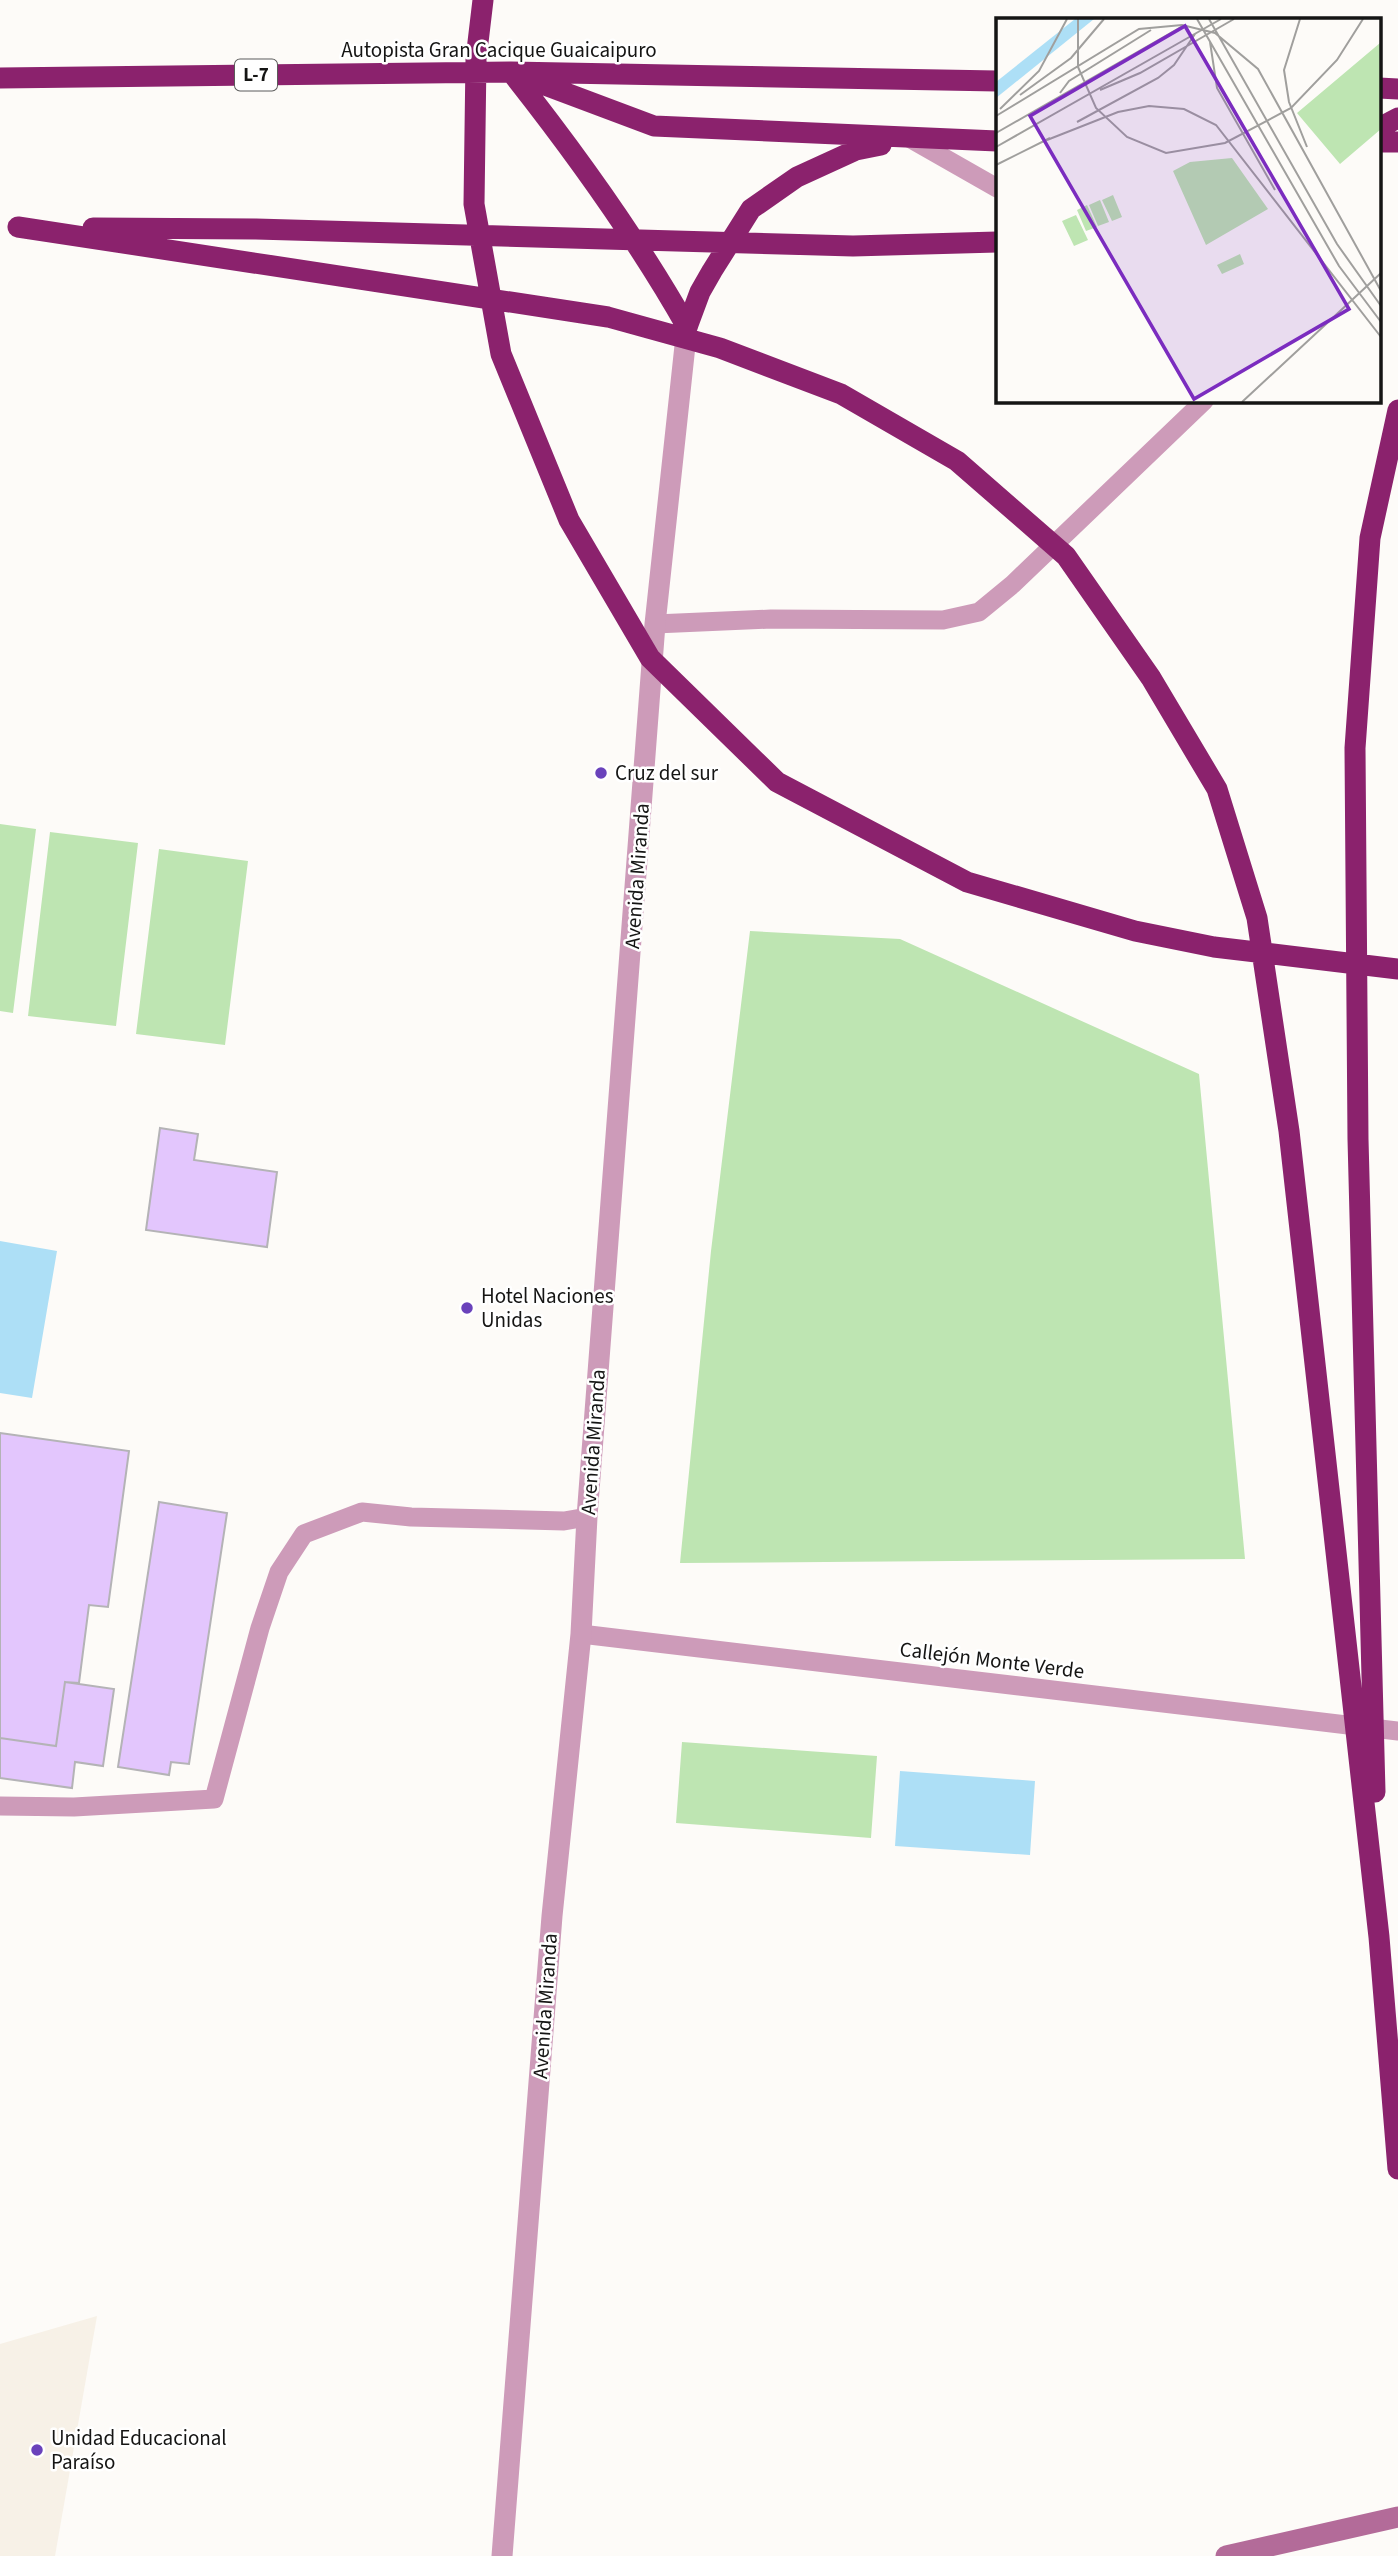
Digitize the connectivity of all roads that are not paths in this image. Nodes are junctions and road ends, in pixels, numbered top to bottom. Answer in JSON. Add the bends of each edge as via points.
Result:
{"nodes":[{"id":1,"x":483,"y":0,"type":"edge"},
{"id":2,"x":511,"y":72,"type":"junction"},
{"id":3,"x":0,"y":78,"type":"edge"},
{"id":4,"x":996,"y":81,"type":"edge"},
{"id":5,"x":1380,"y":88,"type":"edge"},
{"id":6,"x":1398,"y":89,"type":"edge"},
{"id":7,"x":1398,"y":118,"type":"edge"},
{"id":8,"x":1380,"y":127,"type":"edge"},
{"id":9,"x":911,"y":139,"type":"junction"},
{"id":10,"x":996,"y":141,"type":"edge"},
{"id":11,"x":1380,"y":142,"type":"edge"},
{"id":12,"x":1398,"y":142,"type":"edge"},
{"id":13,"x":996,"y":187,"type":"edge"},
{"id":14,"x":9,"y":227,"type":"edge"},
{"id":15,"x":996,"y":242,"type":"edge"},
{"id":16,"x":687,"y":327,"type":"junction"},
{"id":17,"x":1203,"y":402,"type":"edge"},
{"id":18,"x":1398,"y":410,"type":"edge"},
{"id":19,"x":655,"y":624,"type":"junction"},
{"id":20,"x":1398,"y":969,"type":"edge"},
{"id":21,"x":587,"y":1517,"type":"junction"},
{"id":22,"x":581,"y":1634,"type":"junction"},
{"id":23,"x":1398,"y":1731,"type":"edge"},
{"id":24,"x":0,"y":1806,"type":"edge"},
{"id":25,"x":1379,"y":1937,"type":"junction"},
{"id":26,"x":1398,"y":2169,"type":"edge"},
{"id":27,"x":1398,"y":2517,"type":"edge"},
{"id":28,"x":502,"y":2556,"type":"edge"},
{"id":29,"x":1226,"y":2556,"type":"edge"}],
"edges":[{"from":1,"to":20,"type":"highway","via":[[476,59],[474,204],[500,355],[569,520],[650,658],[777,782],[967,882],[1135,931],[1214,947]]},
{"from":2,"to":3,"type":"highway","name":"Autopista Gran Cacique Guaicaipuro","number":"L-7"},
{"from":2,"to":4,"type":"highway","name":"Autopista Gran Cacique Guaicaipuro","number":"L-7"},
{"from":2,"to":9,"type":"highway","via":[[654,127]]},
{"from":2,"to":16,"type":"highway","via":[[615,209]]},
{"from":5,"to":6,"type":"highway"},
{"from":7,"to":8,"type":"highway"},
{"from":9,"to":10,"type":"highway"},
{"from":9,"to":13,"type":"lane"},
{"from":9,"to":16,"type":"highway","via":[[856,150],[797,177],[751,209],[706,282]]},
{"from":11,"to":12,"type":"highway"},
{"from":14,"to":15,"type":"highway","via":[[256,229],[839,246]]},
{"from":14,"to":25,"type":"highway","via":[[608,317],[720,348],[841,394],[957,461],[1066,556],[1151,678],[1217,789],[1257,918],[1289,1131]]},
{"from":16,"to":19,"type":"street","name":"Avenida Miranda"},
{"from":17,"to":19,"type":"lane","via":[[979,612],[943,620]]},
{"from":18,"to":25,"type":"highway","via":[[1370,538],[1355,748],[1358,1139]]},
{"from":19,"to":21,"type":"street","name":"Avenida Miranda"},
{"from":21,"to":22,"type":"street","name":"Avenida Miranda"},
{"from":21,"to":24,"type":"lane","via":[[564,1521],[362,1513],[304,1534],[275,1583],[214,1799]]},
{"from":22,"to":23,"type":"lane","name":"Callejón Monte Verde"},
{"from":22,"to":28,"type":"street","name":"Avenida Miranda","via":[[552,1916]]},
{"from":25,"to":26,"type":"highway"},
{"from":27,"to":29,"type":"main road"}]}
